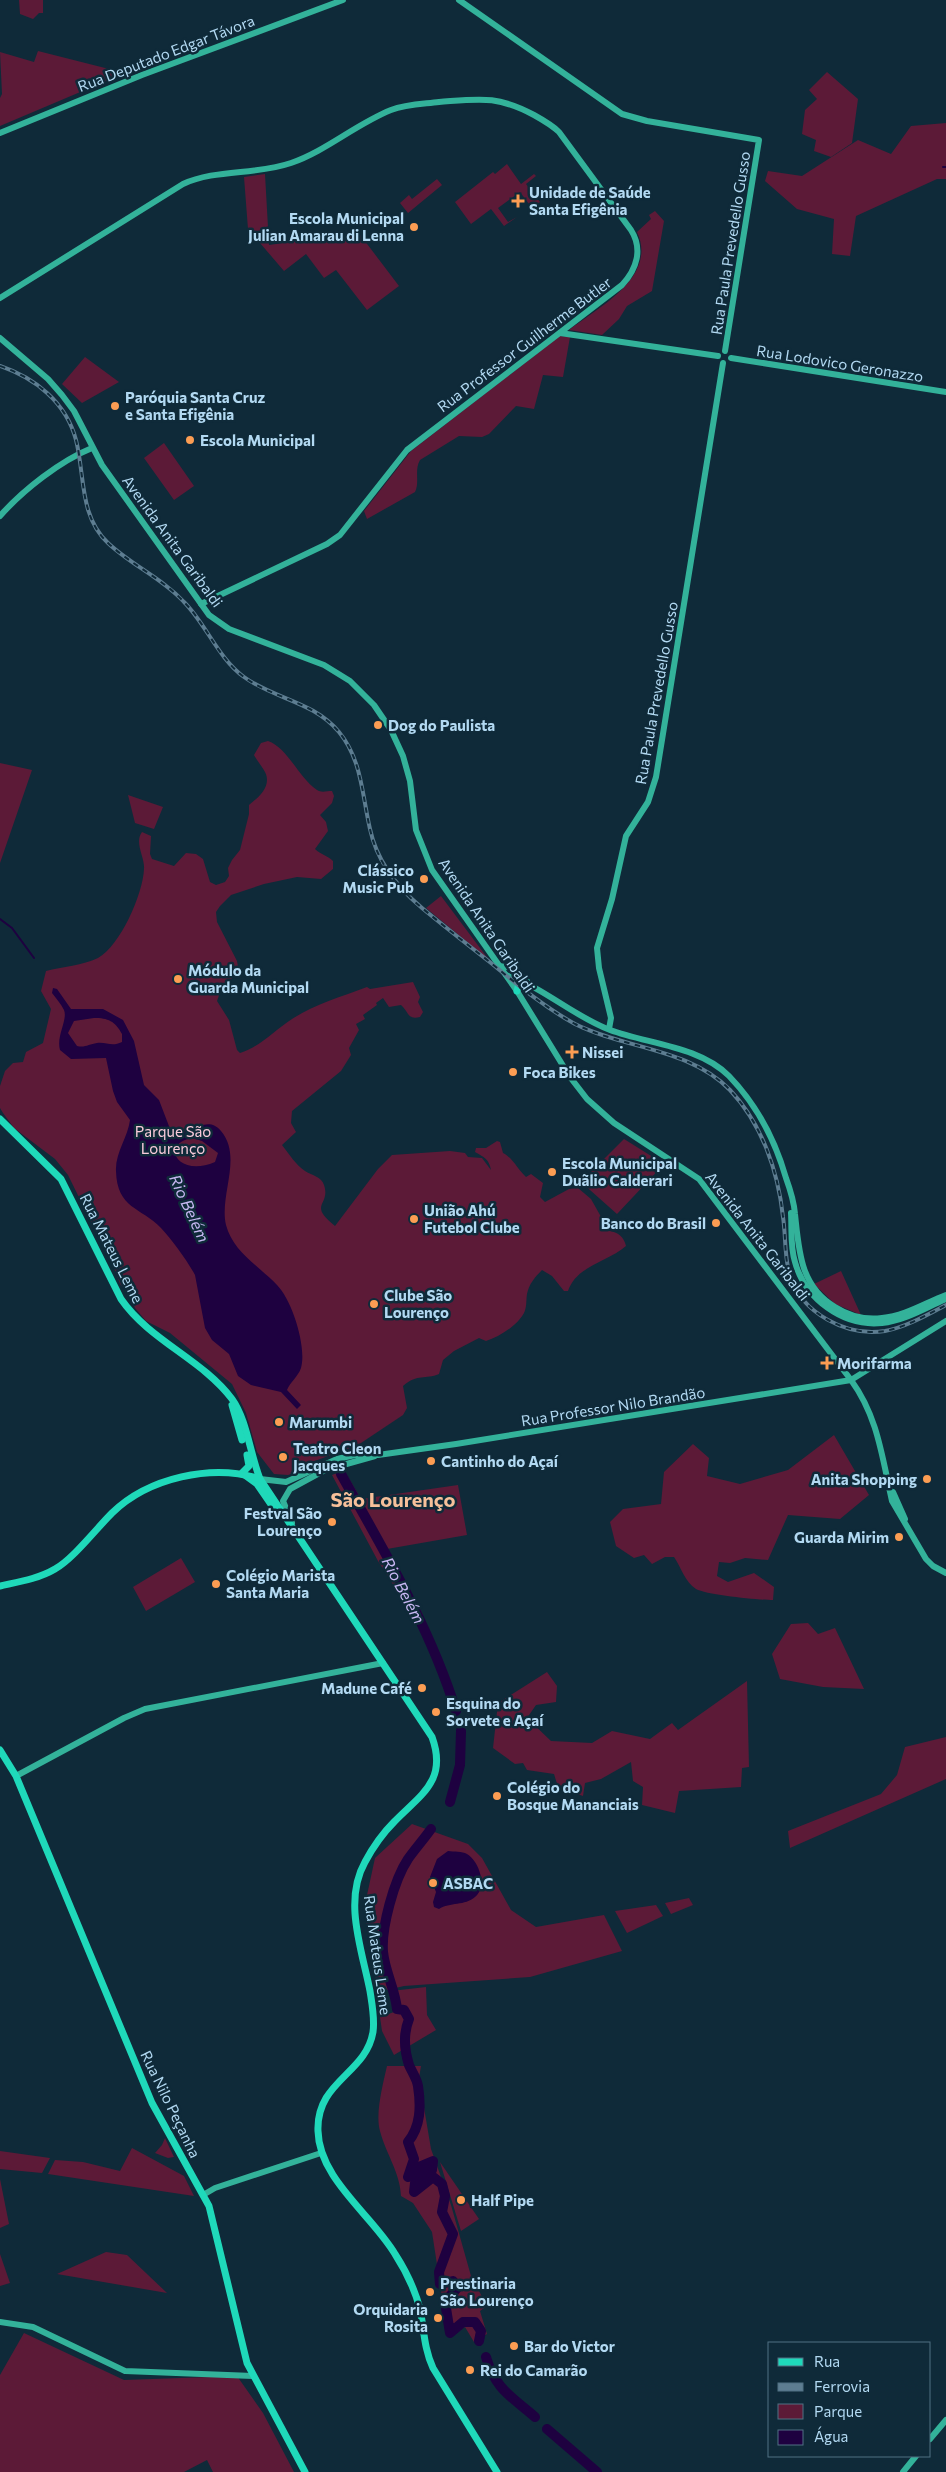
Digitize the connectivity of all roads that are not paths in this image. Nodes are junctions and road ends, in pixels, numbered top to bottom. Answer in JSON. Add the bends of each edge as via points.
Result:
{"nodes":[{"id":1,"x":343,"y":0,"type":"edge"},
{"id":2,"x":459,"y":0,"type":"edge"},
{"id":3,"x":0,"y":133,"type":"edge"},
{"id":4,"x":10,"y":291,"type":"junction"},
{"id":5,"x":0,"y":294,"type":"edge"},
{"id":6,"x":0,"y":298,"type":"edge"},
{"id":7,"x":560,"y":333,"type":"junction"},
{"id":8,"x":0,"y":338,"type":"edge"},
{"id":9,"x":725,"y":351,"type":"junction"},
{"id":10,"x":718,"y":356,"type":"junction"},
{"id":11,"x":731,"y":358,"type":"junction"},
{"id":12,"x":723,"y":363,"type":"junction"},
{"id":13,"x":946,"y":392,"type":"edge"},
{"id":14,"x":92,"y":448,"type":"junction"},
{"id":15,"x":0,"y":516,"type":"edge"},
{"id":16,"x":201,"y":604,"type":"junction"},
{"id":17,"x":499,"y":966,"type":"junction"},
{"id":18,"x":505,"y":974,"type":"junction"},
{"id":19,"x":526,"y":982,"type":"junction"},
{"id":20,"x":517,"y":990,"type":"junction"},
{"id":21,"x":609,"y":1030,"type":"junction"},
{"id":22,"x":0,"y":1119,"type":"edge"},
{"id":23,"x":790,"y":1194,"type":"junction"},
{"id":24,"x":946,"y":1294,"type":"edge"},
{"id":25,"x":946,"y":1299,"type":"edge"},
{"id":26,"x":946,"y":1322,"type":"edge"},
{"id":27,"x":851,"y":1380,"type":"junction"},
{"id":28,"x":232,"y":1399,"type":"junction"},
{"id":29,"x":378,"y":1455,"type":"junction"},
{"id":30,"x":242,"y":1473,"type":"junction"},
{"id":31,"x":260,"y":1478,"type":"junction"},
{"id":32,"x":296,"y":1534,"type":"junction"},
{"id":33,"x":946,"y":1573,"type":"edge"},
{"id":34,"x":0,"y":1586,"type":"edge"},
{"id":35,"x":383,"y":1663,"type":"junction"},
{"id":36,"x":0,"y":1750,"type":"edge"},
{"id":37,"x":16,"y":1776,"type":"junction"},
{"id":38,"x":321,"y":2153,"type":"junction"},
{"id":39,"x":203,"y":2195,"type":"junction"},
{"id":40,"x":0,"y":2322,"type":"edge"},
{"id":41,"x":253,"y":2376,"type":"junction"},
{"id":42,"x":946,"y":2420,"type":"edge"},
{"id":43,"x":931,"y":2438,"type":"edge"},
{"id":44,"x":915,"y":2457,"type":"edge"},
{"id":45,"x":305,"y":2472,"type":"edge"},
{"id":46,"x":498,"y":2472,"type":"edge"},
{"id":47,"x":903,"y":2472,"type":"edge"}],
"edges":[{"from":1,"to":3,"type":"main road","name":"Rua Deputado Edgar Távora","via":[[134,78]]},
{"from":2,"to":9,"type":"main road","name":"Rua Paula Prevedello Gusso","via":[[622,114],[760,140]]},
{"from":4,"to":5,"type":"main road","name":"Rua Professor Guilherme Butler"},
{"from":4,"to":6,"type":"main road","name":"Rua Professor Guilherme Butler"},
{"from":4,"to":7,"type":"main road","name":"Rua Professor Guilherme Butler","via":[[189,181],[290,164],[366,122],[404,106],[495,100],[517,106],[556,128],[636,239],[636,262],[630,276]]},
{"from":7,"to":10,"type":"main road"},
{"from":7,"to":16,"type":"main road","name":"Rua Professor Guilherme Butler","via":[[407,450],[336,538]]},
{"from":8,"to":14,"type":"main road","name":"Avenida Anita Garibaldi","via":[[62,394]]},
{"from":9,"to":10,"type":"main road"},
{"from":9,"to":11,"type":"main road"},
{"from":10,"to":12,"type":"main road"},
{"from":11,"to":12,"type":"main road"},
{"from":11,"to":13,"type":"main road","name":"Rua Lodovico Geronazzo"},
{"from":12,"to":21,"type":"main road","name":"Rua Paula Prevedello Gusso","via":[[656,777],[648,802],[626,836],[597,948],[598,968],[611,1018]]},
{"from":14,"to":15,"type":"main road","via":[[72,457],[15,500]]},
{"from":14,"to":16,"type":"main road","name":"Avenida Anita Garibaldi"},
{"from":16,"to":17,"type":"main road","name":"Avenida Anita Garibaldi","via":[[215,620],[229,629],[308,657],[329,668],[350,682],[374,705],[403,756],[410,781],[416,830],[428,861]]},
{"from":17,"to":18,"type":"main road","name":"Avenida Anita Garibaldi"},
{"from":17,"to":19,"type":"main road","via":[[518,970]]},
{"from":18,"to":19,"type":"main road"},
{"from":18,"to":20,"type":"main road","name":"Avenida Anita Garibaldi"},
{"from":19,"to":20,"type":"main road","via":[[519,983]]},
{"from":19,"to":21,"type":"main road"},
{"from":20,"to":27,"type":"main road","name":"Avenida Anita Garibaldi","via":[[582,1093],[614,1123],[699,1179]]},
{"from":21,"to":23,"type":"main road","via":[[701,1057],[727,1075],[769,1134],[778,1152]]},
{"from":22,"to":28,"type":"main road","name":"Rua Mateus Leme","via":[[61,1178],[132,1314],[215,1381]]},
{"from":23,"to":24,"type":"main road","via":[[802,1268],[810,1284],[830,1304],[856,1316],[883,1318],[900,1315]]},
{"from":23,"to":25,"type":"main road","via":[[794,1261],[807,1288],[830,1310],[861,1322],[882,1323],[904,1318]]},
{"from":26,"to":27,"type":"main road"},
{"from":27,"to":29,"type":"main road","name":"Rua Professor Nilo Brandão"},
{"from":27,"to":33,"type":"main road","name":"Avenida Anita Garibaldi","via":[[871,1412],[895,1506],[926,1559]]},
{"from":28,"to":30,"type":"main road","name":"Rua Mateus Leme","via":[[249,1464]]},
{"from":28,"to":31,"type":"main road","name":"Rua Mateus Leme"},
{"from":29,"to":31,"type":"main road","name":"Rua Professor Nilo Brandão","via":[[337,1459],[286,1482]]},
{"from":29,"to":32,"type":"main road","name":"Rua Professor Nilo Brandão","via":[[335,1465],[290,1490],[283,1506]]},
{"from":30,"to":31,"type":"main road"},
{"from":30,"to":32,"type":"main road","via":[[257,1484]]},
{"from":30,"to":34,"type":"main road","via":[[181,1476],[150,1487],[125,1501],[55,1569]]},
{"from":31,"to":32,"type":"main road","name":"Rua Mateus Leme"},
{"from":32,"to":35,"type":"main road","name":"Rua Mateus Leme"},
{"from":35,"to":37,"type":"main road","via":[[145,1709]]},
{"from":35,"to":38,"type":"main road","name":"Rua Mateus Leme","via":[[432,1737],[437,1763],[427,1791],[377,1842],[356,1884],[354,1904],[372,2004],[373,2033],[362,2057],[335,2084],[323,2102],[318,2120]]},
{"from":36,"to":37,"type":"main road","name":"Rua Nilo Peçanha"},
{"from":37,"to":39,"type":"main road","name":"Rua Nilo Peçanha","via":[[145,2087]]},
{"from":38,"to":39,"type":"main road","via":[[215,2188]]},
{"from":38,"to":46,"type":"main road","name":"Rua Mateus Leme","via":[[331,2173],[399,2260],[417,2299],[433,2368]]},
{"from":39,"to":41,"type":"main road","name":"Rua Nilo Peçanha","via":[[210,2210],[245,2357]]},
{"from":40,"to":41,"type":"main road","via":[[33,2327],[125,2371]]},
{"from":41,"to":45,"type":"main road","name":"Rua Nilo Peçanha"},
{"from":42,"to":43,"type":"main road"},
{"from":44,"to":47,"type":"main road"}]}
